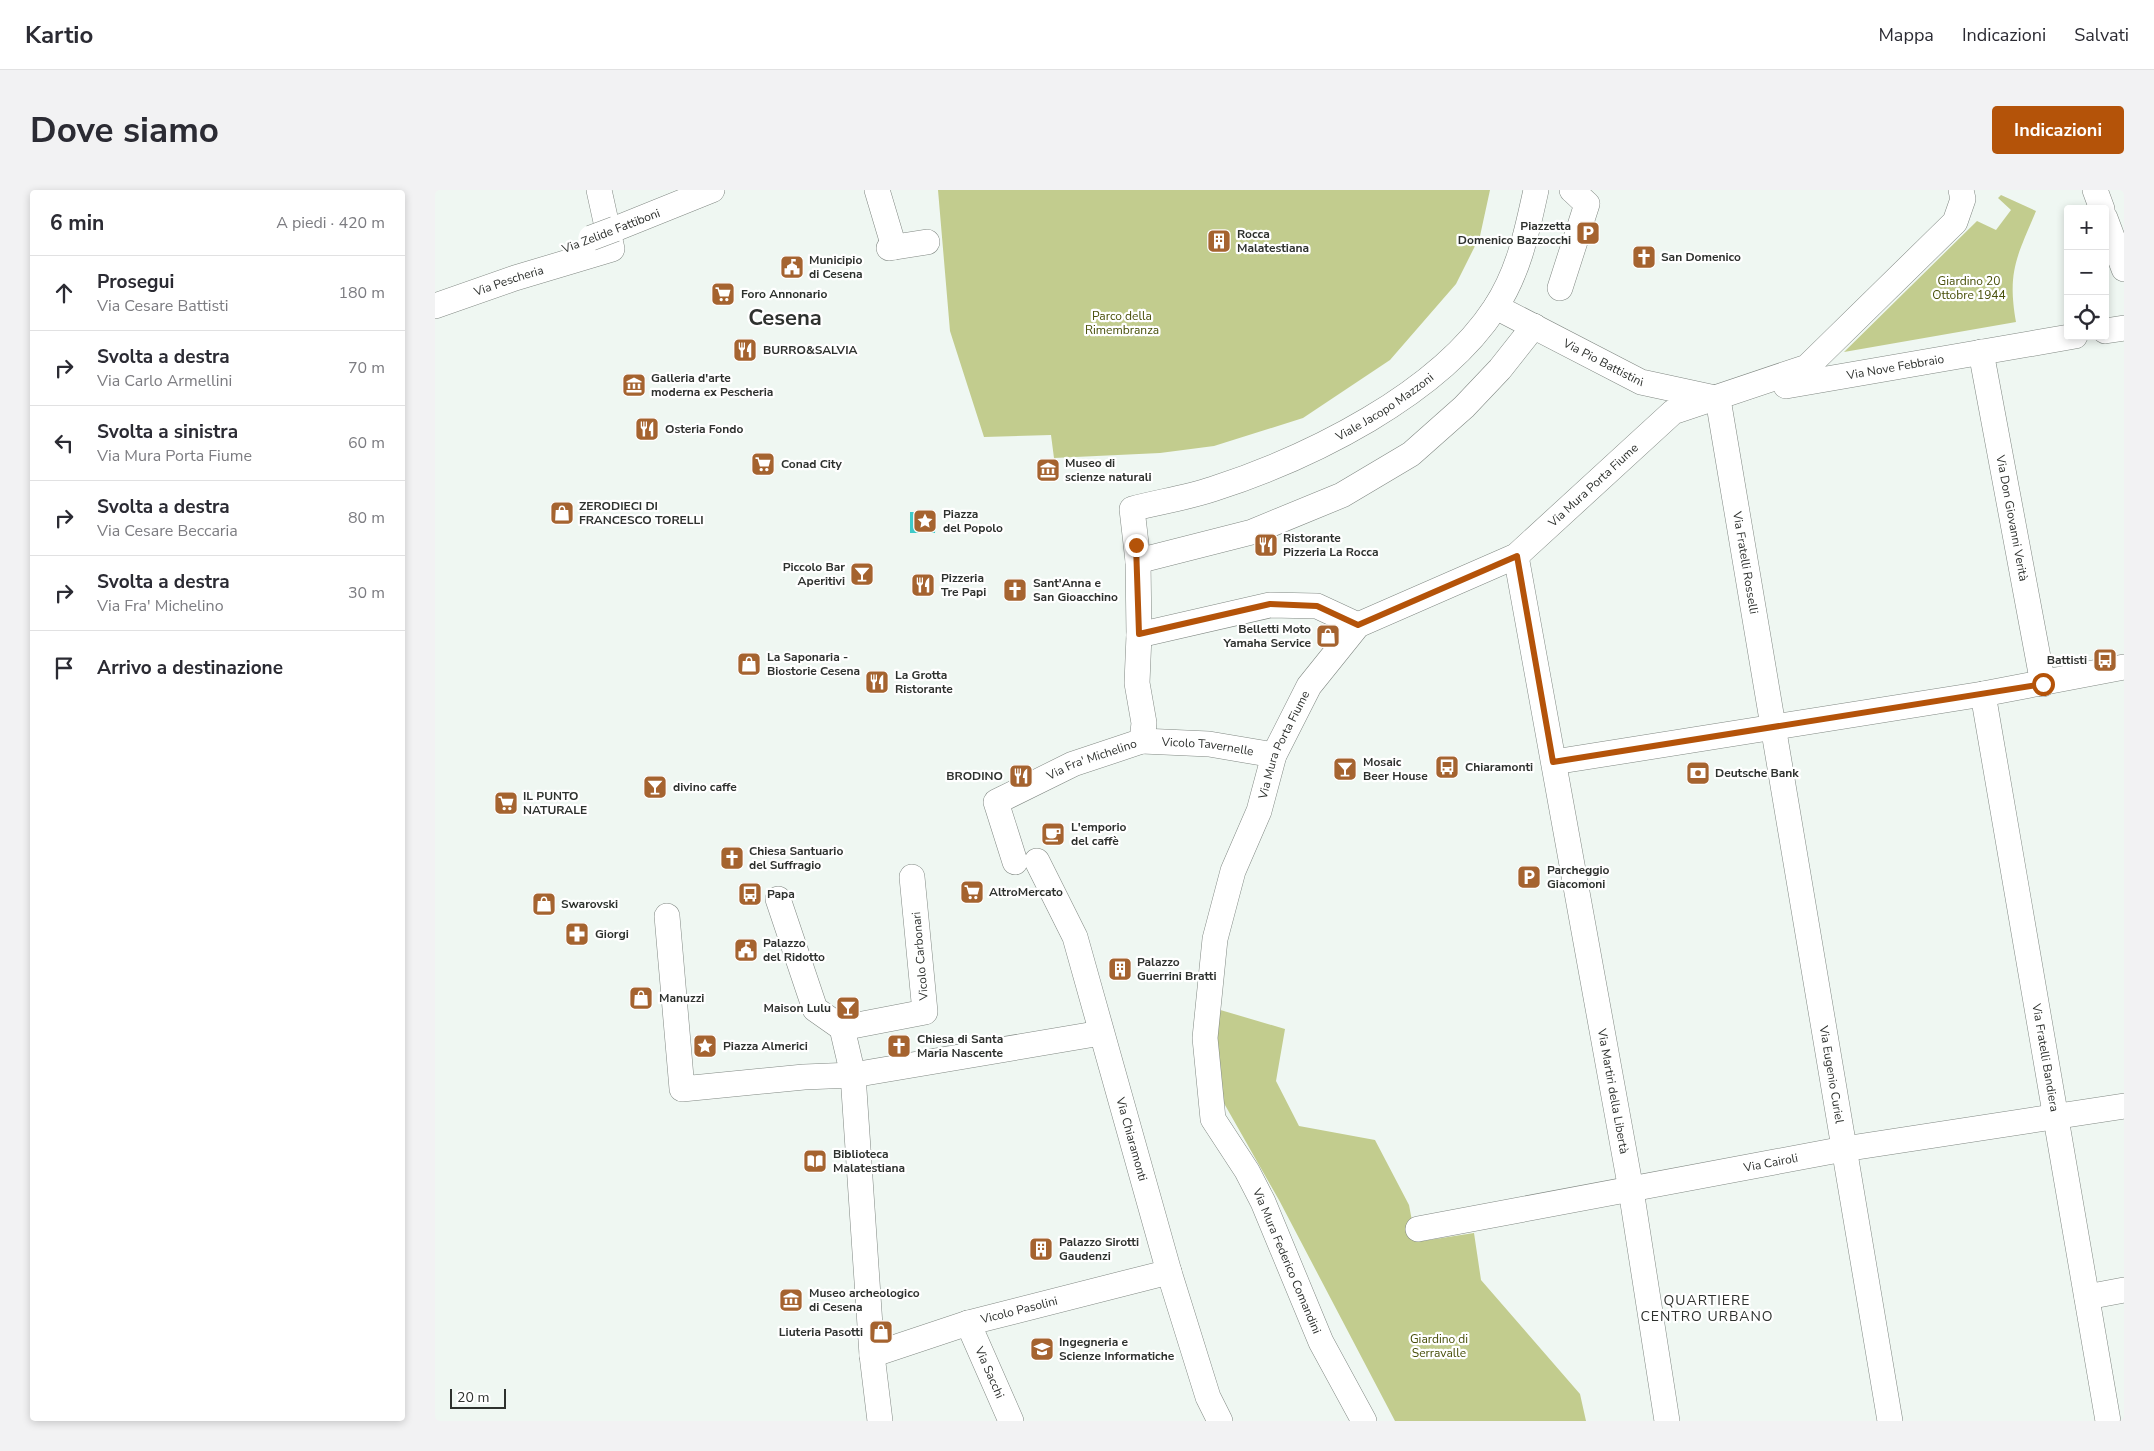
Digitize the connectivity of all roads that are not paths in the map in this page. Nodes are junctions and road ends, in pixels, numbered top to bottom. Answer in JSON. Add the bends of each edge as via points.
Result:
{"nodes":[{"id":1,"x":599,"y":190,"type":"edge"},
{"id":2,"x":712,"y":190,"type":"edge"},
{"id":3,"x":877,"y":190,"type":"edge"},
{"id":4,"x":1535,"y":190,"type":"edge"},
{"id":5,"x":1572,"y":190,"type":"edge"},
{"id":6,"x":1961,"y":190,"type":"edge"},
{"id":7,"x":2095,"y":190,"type":"edge"},
{"id":8,"x":2101,"y":205,"type":"edge"},
{"id":9,"x":2109,"y":229,"type":"edge"},
{"id":10,"x":606,"y":239,"type":"junction"},
{"id":11,"x":927,"y":242,"type":"dead end"},
{"id":12,"x":2124,"y":270,"type":"edge"},
{"id":13,"x":515,"y":278,"type":"joint"},
{"id":14,"x":1560,"y":288,"type":"dead end"},
{"id":15,"x":435,"y":306,"type":"edge"},
{"id":16,"x":1496,"y":307,"type":"junction"},
{"id":17,"x":1534,"y":326,"type":"junction"},
{"id":18,"x":2124,"y":328,"type":"edge"},
{"id":19,"x":2109,"y":330,"type":"edge"},
{"id":20,"x":2064,"y":338,"type":"edge"},
{"id":21,"x":1981,"y":352,"type":"junction"},
{"id":22,"x":1718,"y":398,"type":"junction"},
{"id":23,"x":1132,"y":509,"type":"joint"},
{"id":24,"x":1517,"y":556,"type":"junction"},
{"id":25,"x":1138,"y":561,"type":"junction"},
{"id":26,"x":1358,"y":625,"type":"junction"},
{"id":27,"x":1139,"y":634,"type":"junction"},
{"id":28,"x":2124,"y":667,"type":"edge"},
{"id":29,"x":2043,"y":684,"type":"junction"},
{"id":30,"x":1983,"y":694,"type":"junction"},
{"id":31,"x":1775,"y":728,"type":"junction"},
{"id":32,"x":1142,"y":741,"type":"junction"},
{"id":33,"x":1273,"y":755,"type":"junction"},
{"id":34,"x":1553,"y":762,"type":"junction"},
{"id":35,"x":1259,"y":811,"type":"joint"},
{"id":36,"x":1026,"y":862,"type":"joint"},
{"id":37,"x":912,"y":877,"type":"dead end"},
{"id":38,"x":779,"y":899,"type":"dead end"},
{"id":39,"x":667,"y":916,"type":"dead end"},
{"id":40,"x":842,"y":1028,"type":"junction"},
{"id":41,"x":1101,"y":1033,"type":"junction"},
{"id":42,"x":853,"y":1075,"type":"junction"},
{"id":43,"x":2124,"y":1106,"type":"edge"},
{"id":44,"x":2055,"y":1116,"type":"junction"},
{"id":45,"x":1844,"y":1149,"type":"junction"},
{"id":46,"x":1631,"y":1190,"type":"junction"},
{"id":47,"x":1418,"y":1229,"type":"dead end"},
{"id":48,"x":1169,"y":1272,"type":"junction"},
{"id":49,"x":2124,"y":1290,"type":"edge"},
{"id":50,"x":2087,"y":1297,"type":"junction"},
{"id":51,"x":968,"y":1323,"type":"junction"},
{"id":52,"x":872,"y":1355,"type":"junction"},
{"id":53,"x":880,"y":1421,"type":"edge"},
{"id":54,"x":1011,"y":1421,"type":"edge"},
{"id":55,"x":1220,"y":1421,"type":"edge"},
{"id":56,"x":1364,"y":1421,"type":"edge"},
{"id":57,"x":1667,"y":1421,"type":"edge"},
{"id":58,"x":1890,"y":1421,"type":"edge"},
{"id":59,"x":2108,"y":1421,"type":"edge"}],
"edges":[{"from":1,"to":10,"type":"street"},
{"from":2,"to":10,"type":"street","name":"Via Zelide Fattiboni"},
{"from":3,"to":11,"type":"street","via":[[892,248]]},
{"from":4,"to":16,"type":"street","name":"Viale Jacopo Mazzoni","via":[[1522,251]]},
{"from":5,"to":14,"type":"street","via":[[1587,204]]},
{"from":6,"to":22,"type":"street","name":"Via Mura Porta Fiume","via":[[1963,199],[1955,222],[1807,367]]},
{"from":7,"to":8,"type":"street"},
{"from":9,"to":12,"type":"street"},
{"from":10,"to":13,"type":"street","name":"Via Zelide Fattiboni","via":[[523,265]]},
{"from":13,"to":15,"type":"street","name":"Via Pescheria"},
{"from":16,"to":17,"type":"street","name":"Via Pio Battistini"},
{"from":16,"to":23,"type":"street","name":"Viale Jacopo Mazzoni","via":[[1468,343],[1371,420],[1305,453],[1213,489]]},
{"from":17,"to":22,"type":"street","name":"Via Pio Battistini","via":[[1641,382]]},
{"from":17,"to":25,"type":"street","via":[[1464,407],[1411,454],[1350,490],[1253,532]]},
{"from":18,"to":19,"type":"street"},
{"from":20,"to":21,"type":"street","name":"Via Nove Febbraio"},
{"from":21,"to":22,"type":"street","name":"Via Nove Febbraio"},
{"from":21,"to":29,"type":"street","name":"Via Don Giovanni Verità"},
{"from":22,"to":24,"type":"street","name":"Via Mura Porta Fiume","via":[[1673,412]]},
{"from":22,"to":31,"type":"street","name":"Via Fratelli Rosselli"},
{"from":23,"to":25,"type":"street","name":"Via Fra' Michelino"},
{"from":24,"to":26,"type":"street","name":"Via Mura Porta Fiume"},
{"from":24,"to":34,"type":"street","name":"Via Martiri della Libertà"},
{"from":25,"to":27,"type":"street","name":"Via Fra' Michelino"},
{"from":26,"to":27,"type":"street","via":[[1317,606],[1270,604]]},
{"from":26,"to":33,"type":"street","name":"Via Mura Porta Fiume","via":[[1309,686]]},
{"from":27,"to":32,"type":"street","name":"Via Fra' Michelino","via":[[1137,682],[1144,723]]},
{"from":28,"to":29,"type":"street"},
{"from":29,"to":30,"type":"street"},
{"from":30,"to":31,"type":"street"},
{"from":30,"to":44,"type":"street","name":"Via Fratelli Bandiera"},
{"from":31,"to":34,"type":"street"},
{"from":31,"to":45,"type":"street","name":"Via Eugenio Curiel"},
{"from":32,"to":33,"type":"street","name":"Vicolo Tavernelle","via":[[1209,744]]},
{"from":32,"to":36,"type":"street","name":"Via Fra' Michelino","via":[[1073,764],[996,802]]},
{"from":33,"to":35,"type":"street","name":"Via Mura Porta Fiume"},
{"from":34,"to":46,"type":"street","name":"Via Martiri della Libertà"},
{"from":35,"to":56,"type":"street","name":"Via Mura Federico Comandini","via":[[1233,871],[1215,939],[1205,1038],[1213,1119],[1263,1202],[1321,1342]]},
{"from":36,"to":41,"type":"street","name":"Via Chiaramonti","via":[[1075,937]]},
{"from":37,"to":40,"type":"street","name":"Vicolo Carbonari","via":[[925,1012]]},
{"from":38,"to":40,"type":"street","via":[[815,1009]]},
{"from":39,"to":42,"type":"street","via":[[682,1089]]},
{"from":40,"to":42,"type":"street"},
{"from":41,"to":42,"type":"street"},
{"from":41,"to":48,"type":"street","name":"Via Chiaramonti"},
{"from":42,"to":52,"type":"street"},
{"from":43,"to":44,"type":"street","name":"Via Cairoli"},
{"from":44,"to":45,"type":"street","name":"Via Cairoli"},
{"from":44,"to":50,"type":"street","name":"Via Fratelli Bandiera"},
{"from":45,"to":46,"type":"street","name":"Via Cairoli"},
{"from":45,"to":58,"type":"street","name":"Via Eugenio Curiel"},
{"from":46,"to":47,"type":"street","name":"Via Cairoli"},
{"from":46,"to":57,"type":"street","name":"Via Martiri della Libertà"},
{"from":48,"to":51,"type":"street","name":"Vicolo Pasolini"},
{"from":48,"to":55,"type":"street","name":"Via Chiaramonti","via":[[1208,1398]]},
{"from":49,"to":50,"type":"street"},
{"from":50,"to":59,"type":"street","name":"Via Fratelli Bandiera"},
{"from":51,"to":52,"type":"street","name":"Vicolo Pasolini"},
{"from":51,"to":54,"type":"street","name":"Via Sacchi"},
{"from":52,"to":53,"type":"street"}]}
